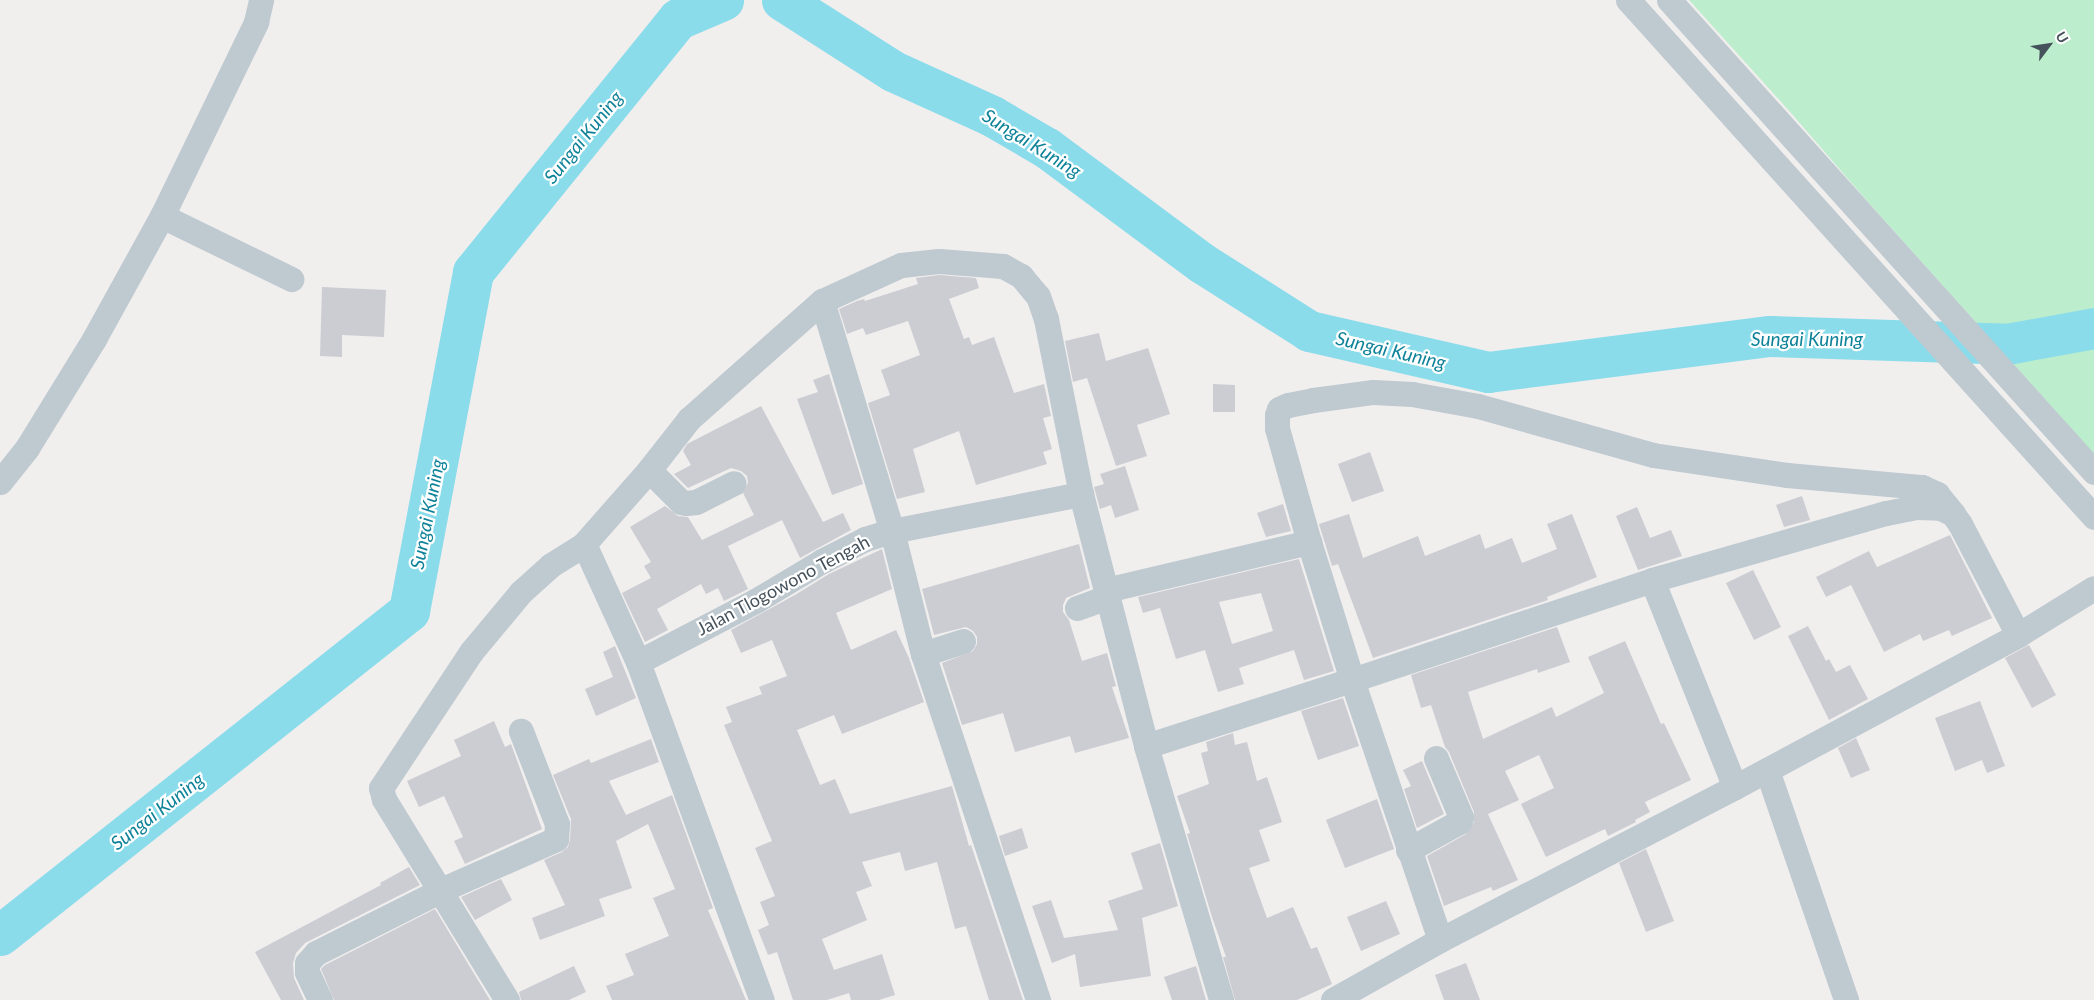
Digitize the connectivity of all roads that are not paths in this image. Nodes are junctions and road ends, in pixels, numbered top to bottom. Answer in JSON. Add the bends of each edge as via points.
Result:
{"nodes":[{"id":1,"x":261,"y":0,"type":"edge"},
{"id":2,"x":1628,"y":0,"type":"edge"},
{"id":3,"x":1669,"y":0,"type":"edge"},
{"id":4,"x":162,"y":216,"type":"junction"},
{"id":5,"x":291,"y":280,"type":"dead end"},
{"id":6,"x":822,"y":301,"type":"junction"},
{"id":7,"x":649,"y":470,"type":"junction"},
{"id":8,"x":2094,"y":472,"type":"edge"},
{"id":9,"x":0,"y":482,"type":"edge"},
{"id":10,"x":734,"y":483,"type":"dead end"},
{"id":11,"x":1081,"y":494,"type":"junction"},
{"id":12,"x":1953,"y":514,"type":"junction"},
{"id":13,"x":2094,"y":517,"type":"edge"},
{"id":14,"x":892,"y":531,"type":"junction"},
{"id":15,"x":1309,"y":542,"type":"junction"},
{"id":16,"x":584,"y":544,"type":"junction"},
{"id":17,"x":1652,"y":580,"type":"junction"},
{"id":18,"x":2094,"y":588,"type":"edge"},
{"id":19,"x":1107,"y":594,"type":"junction"},
{"id":20,"x":1077,"y":608,"type":"dead end"},
{"id":21,"x":2018,"y":635,"type":"junction"},
{"id":22,"x":964,"y":641,"type":"dead end"},
{"id":23,"x":923,"y":654,"type":"junction"},
{"id":24,"x":638,"y":662,"type":"junction"},
{"id":25,"x":1352,"y":680,"type":"junction"},
{"id":26,"x":521,"y":731,"type":"dead end"},
{"id":27,"x":1146,"y":746,"type":"junction"},
{"id":28,"x":1436,"y":758,"type":"dead end"},
{"id":29,"x":1767,"y":770,"type":"junction"},
{"id":30,"x":1735,"y":787,"type":"junction"},
{"id":31,"x":1408,"y":850,"type":"junction"},
{"id":32,"x":441,"y":890,"type":"junction"},
{"id":33,"x":1440,"y":940,"type":"junction"},
{"id":34,"x":320,"y":1000,"type":"edge"},
{"id":35,"x":507,"y":1000,"type":"edge"},
{"id":36,"x":762,"y":1000,"type":"edge"},
{"id":37,"x":1038,"y":1000,"type":"edge"},
{"id":38,"x":1221,"y":1000,"type":"edge"},
{"id":39,"x":1333,"y":1000,"type":"edge"},
{"id":40,"x":1846,"y":1000,"type":"edge"}],
"edges":[{"from":1,"to":4,"type":"street","via":[[256,22]]},
{"from":2,"to":13,"type":"street"},
{"from":3,"to":8,"type":"street"},
{"from":4,"to":5,"type":"street"},
{"from":4,"to":9,"type":"street","via":[[94,339],[27,448]]},
{"from":6,"to":7,"type":"street","via":[[689,419]]},
{"from":6,"to":11,"type":"street","via":[[901,265],[968,262],[1003,266],[1021,276],[1038,296],[1046,319]]},
{"from":6,"to":14,"type":"street"},
{"from":7,"to":10,"type":"street","via":[[681,502],[686,503]]},
{"from":7,"to":16,"type":"street"},
{"from":11,"to":14,"type":"street"},
{"from":11,"to":19,"type":"street"},
{"from":12,"to":15,"type":"street","via":[[1937,494],[1922,487],[1787,475],[1653,455],[1478,406],[1412,394],[1373,392],[1288,405],[1278,412],[1278,428]]},
{"from":12,"to":17,"type":"street","via":[[1941,508],[1916,507],[1886,513]]},
{"from":12,"to":21,"type":"street"},
{"from":14,"to":23,"type":"street","name":"Jalan Tlogowono Tengah"},
{"from":14,"to":24,"type":"street","name":"Jalan Tlogowono Tengah","via":[[844,549],[757,600]]},
{"from":15,"to":19,"type":"street"},
{"from":15,"to":25,"type":"street"},
{"from":16,"to":24,"type":"street"},
{"from":16,"to":32,"type":"street","via":[[551,565],[521,592],[471,652],[381,788],[384,799]]},
{"from":17,"to":25,"type":"street"},
{"from":17,"to":30,"type":"street"},
{"from":18,"to":21,"type":"street"},
{"from":19,"to":20,"type":"street"},
{"from":19,"to":27,"type":"street"},
{"from":21,"to":29,"type":"street"},
{"from":22,"to":23,"type":"street"},
{"from":23,"to":37,"type":"street","name":"Jalan Tlogowono Tengah"},
{"from":24,"to":36,"type":"street"},
{"from":25,"to":27,"type":"street"},
{"from":25,"to":31,"type":"street"},
{"from":26,"to":32,"type":"street","via":[[557,824],[556,838]]},
{"from":27,"to":38,"type":"street"},
{"from":28,"to":31,"type":"street","via":[[1461,817],[1459,822]]},
{"from":29,"to":30,"type":"street"},
{"from":29,"to":40,"type":"street"},
{"from":30,"to":33,"type":"street"},
{"from":31,"to":33,"type":"street"},
{"from":32,"to":34,"type":"street","via":[[309,959],[307,972]]},
{"from":32,"to":35,"type":"street"},
{"from":33,"to":39,"type":"street"}]}
